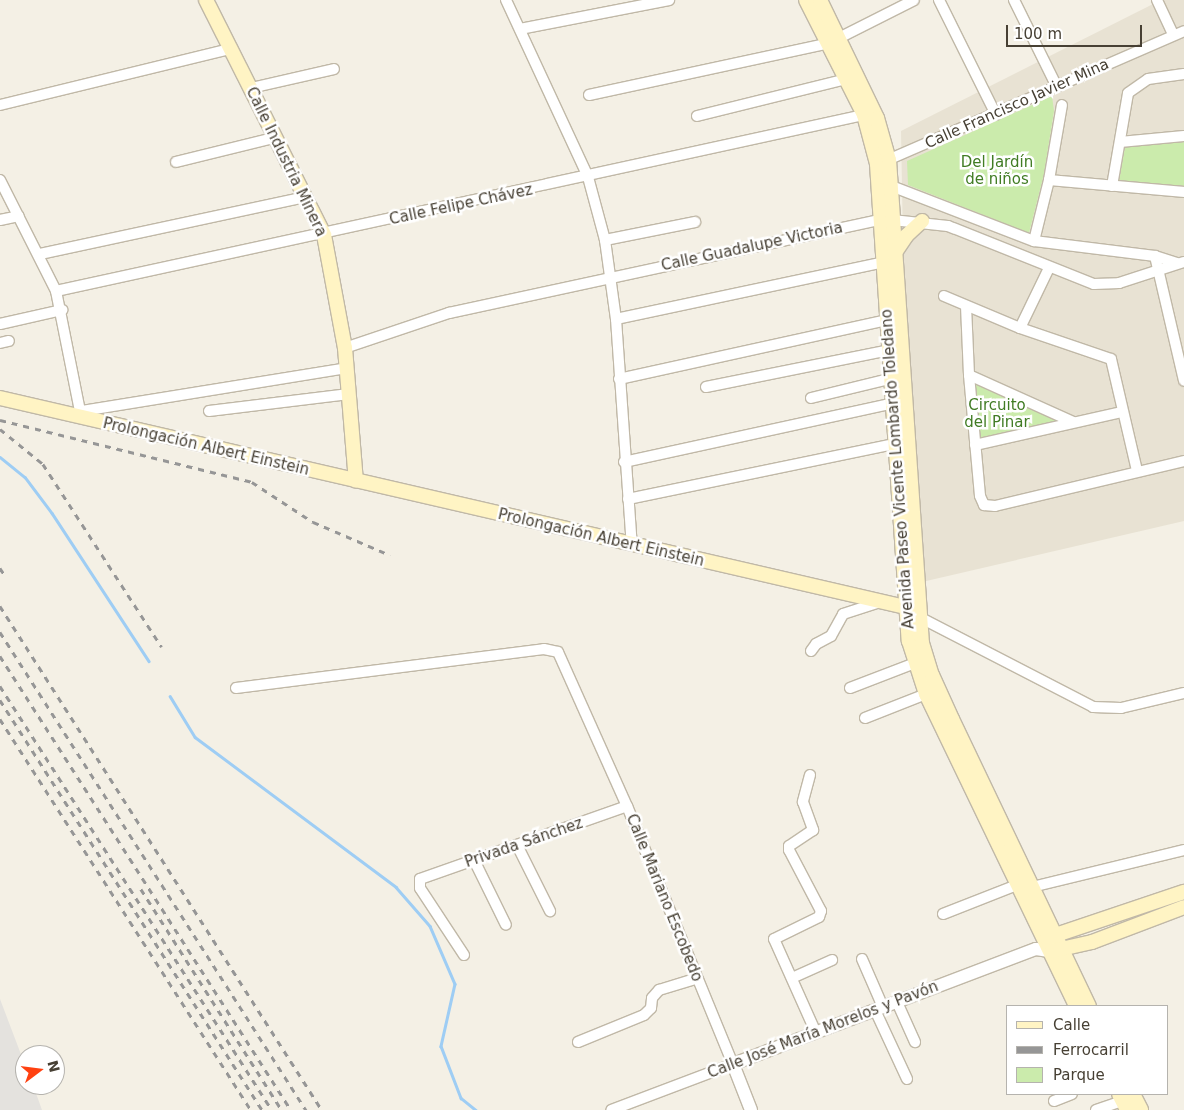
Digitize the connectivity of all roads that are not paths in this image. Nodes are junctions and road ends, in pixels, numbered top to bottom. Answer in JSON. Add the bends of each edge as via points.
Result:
{"nodes":[{"id":1,"x":208,"y":0,"type":"edge"},
{"id":2,"x":506,"y":0,"type":"edge"},
{"id":3,"x":669,"y":0,"type":"edge"},
{"id":4,"x":806,"y":0,"type":"edge"},
{"id":5,"x":820,"y":0,"type":"edge"},
{"id":6,"x":939,"y":0,"type":"edge"},
{"id":7,"x":1014,"y":0,"type":"edge"},
{"id":8,"x":1157,"y":0,"type":"edge"},
{"id":9,"x":907,"y":1,"type":"edge"},
{"id":10,"x":520,"y":29,"type":"junction"},
{"id":11,"x":1184,"y":30,"type":"edge"},
{"id":12,"x":1173,"y":35,"type":"junction"},
{"id":13,"x":835,"y":41,"type":"junction"},
{"id":14,"x":230,"y":49,"type":"junction"},
{"id":15,"x":334,"y":70,"type":"dead end"},
{"id":16,"x":1184,"y":74,"type":"edge"},
{"id":17,"x":847,"y":79,"type":"junction"},
{"id":18,"x":1057,"y":87,"type":"junction"},
{"id":19,"x":251,"y":88,"type":"junction"},
{"id":20,"x":590,"y":95,"type":"dead end"},
{"id":21,"x":0,"y":105,"type":"edge"},
{"id":22,"x":1062,"y":105,"type":"dead end"},
{"id":23,"x":864,"y":115,"type":"junction"},
{"id":24,"x":996,"y":115,"type":"junction"},
{"id":25,"x":697,"y":116,"type":"dead end"},
{"id":26,"x":1184,"y":136,"type":"edge"},
{"id":27,"x":274,"y":138,"type":"junction"},
{"id":28,"x":1120,"y":142,"type":"junction"},
{"id":29,"x":176,"y":162,"type":"dead end"},
{"id":30,"x":883,"y":162,"type":"junction"},
{"id":31,"x":588,"y":178,"type":"junction"},
{"id":32,"x":0,"y":180,"type":"edge"},
{"id":33,"x":1049,"y":180,"type":"junction"},
{"id":34,"x":886,"y":183,"type":"junction"},
{"id":35,"x":1112,"y":186,"type":"junction"},
{"id":36,"x":1184,"y":192,"type":"edge"},
{"id":37,"x":306,"y":197,"type":"junction"},
{"id":38,"x":19,"y":216,"type":"junction"},
{"id":39,"x":888,"y":219,"type":"junction"},
{"id":40,"x":0,"y":220,"type":"edge"},
{"id":41,"x":922,"y":221,"type":"junction"},
{"id":42,"x":695,"y":222,"type":"dead end"},
{"id":43,"x":1007,"y":232,"type":"junction"},
{"id":44,"x":324,"y":235,"type":"junction"},
{"id":45,"x":605,"y":240,"type":"junction"},
{"id":46,"x":1034,"y":241,"type":"junction"},
{"id":47,"x":1001,"y":247,"type":"junction"},
{"id":48,"x":40,"y":254,"type":"junction"},
{"id":49,"x":1155,"y":256,"type":"junction"},
{"id":50,"x":889,"y":258,"type":"junction"},
{"id":51,"x":1181,"y":263,"type":"edge"},
{"id":52,"x":1048,"y":268,"type":"junction"},
{"id":53,"x":1158,"y":272,"type":"junction"},
{"id":54,"x":611,"y":277,"type":"junction"},
{"id":55,"x":56,"y":291,"type":"junction"},
{"id":56,"x":944,"y":296,"type":"dead end"},
{"id":57,"x":966,"y":306,"type":"junction"},
{"id":58,"x":62,"y":310,"type":"junction"},
{"id":59,"x":616,"y":319,"type":"junction"},
{"id":60,"x":888,"y":320,"type":"junction"},
{"id":61,"x":0,"y":324,"type":"edge"},
{"id":62,"x":1020,"y":328,"type":"junction"},
{"id":63,"x":1179,"y":339,"type":"edge"},
{"id":64,"x":345,"y":348,"type":"junction"},
{"id":65,"x":890,"y":350,"type":"junction"},
{"id":66,"x":347,"y":368,"type":"junction"},
{"id":67,"x":969,"y":375,"type":"junction"},
{"id":68,"x":892,"y":378,"type":"junction"},
{"id":69,"x":619,"y":379,"type":"junction"},
{"id":70,"x":1184,"y":381,"type":"edge"},
{"id":71,"x":706,"y":387,"type":"dead end"},
{"id":72,"x":349,"y":394,"type":"junction"},
{"id":73,"x":0,"y":398,"type":"edge"},
{"id":74,"x":811,"y":398,"type":"dead end"},
{"id":75,"x":894,"y":403,"type":"junction"},
{"id":76,"x":209,"y":411,"type":"dead end"},
{"id":77,"x":1122,"y":412,"type":"junction"},
{"id":78,"x":81,"y":414,"type":"junction"},
{"id":79,"x":1073,"y":422,"type":"junction"},
{"id":80,"x":898,"y":443,"type":"junction"},
{"id":81,"x":975,"y":445,"type":"junction"},
{"id":82,"x":1184,"y":461,"type":"edge"},
{"id":83,"x":624,"y":462,"type":"junction"},
{"id":84,"x":1137,"y":471,"type":"junction"},
{"id":85,"x":356,"y":481,"type":"junction"},
{"id":86,"x":628,"y":499,"type":"junction"},
{"id":87,"x":632,"y":545,"type":"junction"},
{"id":88,"x":881,"y":602,"type":"junction"},
{"id":89,"x":905,"y":607,"type":"junction"},
{"id":90,"x":919,"y":617,"type":"junction"},
{"id":91,"x":811,"y":651,"type":"dead end"},
{"id":92,"x":915,"y":663,"type":"junction"},
{"id":93,"x":236,"y":688,"type":"dead end"},
{"id":94,"x":850,"y":688,"type":"dead end"},
{"id":95,"x":1184,"y":693,"type":"edge"},
{"id":96,"x":926,"y":694,"type":"junction"},
{"id":97,"x":865,"y":718,"type":"dead end"},
{"id":98,"x":810,"y":776,"type":"dead end"},
{"id":99,"x":628,"y":806,"type":"junction"},
{"id":100,"x":517,"y":845,"type":"junction"},
{"id":101,"x":1184,"y":850,"type":"edge"},
{"id":102,"x":474,"y":860,"type":"junction"},
{"id":103,"x":1017,"y":885,"type":"junction"},
{"id":104,"x":1032,"y":887,"type":"junction"},
{"id":105,"x":1184,"y":892,"type":"edge"},
{"id":106,"x":1183,"y":910,"type":"edge"},
{"id":107,"x":550,"y":912,"type":"dead end"},
{"id":108,"x":943,"y":914,"type":"dead end"},
{"id":109,"x":506,"y":925,"type":"dead end"},
{"id":110,"x":1049,"y":945,"type":"junction"},
{"id":111,"x":464,"y":955,"type":"dead end"},
{"id":112,"x":862,"y":959,"type":"dead end"},
{"id":113,"x":832,"y":960,"type":"dead end"},
{"id":114,"x":792,"y":978,"type":"junction"},
{"id":115,"x":695,"y":979,"type":"junction"},
{"id":116,"x":897,"y":1002,"type":"junction"},
{"id":117,"x":1076,"y":1005,"type":"edge"},
{"id":118,"x":1088,"y":1005,"type":"edge"},
{"id":119,"x":879,"y":1009,"type":"junction"},
{"id":120,"x":816,"y":1033,"type":"junction"},
{"id":121,"x":578,"y":1042,"type":"dead end"},
{"id":122,"x":915,"y":1042,"type":"dead end"},
{"id":123,"x":733,"y":1064,"type":"junction"},
{"id":124,"x":907,"y":1079,"type":"dead end"},
{"id":125,"x":1069,"y":1095,"type":"edge"},
{"id":126,"x":1054,"y":1100,"type":"dead end"},
{"id":127,"x":1125,"y":1100,"type":"edge"},
{"id":128,"x":611,"y":1110,"type":"edge"},
{"id":129,"x":751,"y":1110,"type":"edge"},
{"id":130,"x":1096,"y":1110,"type":"edge"},
{"id":131,"x":1141,"y":1110,"type":"edge"}],
"edges":[{"from":1,"to":14,"type":"main road","name":"Calle Industria Minera"},
{"from":2,"to":10,"type":"street"},
{"from":3,"to":10,"type":"street"},
{"from":4,"to":13,"type":"main road","name":"Avenida Paseo Vicente Lombardo Toledano"},
{"from":5,"to":13,"type":"main road","name":"Avenida Paseo Vicente Lombardo Toledano"},
{"from":6,"to":24,"type":"street"},
{"from":7,"to":18,"type":"street"},
{"from":8,"to":12,"type":"street"},
{"from":9,"to":13,"type":"street"},
{"from":10,"to":31,"type":"street"},
{"from":11,"to":12,"type":"street","name":"Calle Francisco Javier Mina"},
{"from":12,"to":18,"type":"street","name":"Calle Francisco Javier Mina"},
{"from":13,"to":17,"type":"main road","name":"Avenida Paseo Vicente Lombardo Toledano"},
{"from":13,"to":20,"type":"street"},
{"from":13,"to":30,"type":"main road","name":"Avenida Paseo Vicente Lombardo Toledano","via":[[877,118]]},
{"from":14,"to":19,"type":"main road","name":"Calle Industria Minera"},
{"from":14,"to":21,"type":"street"},
{"from":15,"to":19,"type":"street"},
{"from":16,"to":28,"type":"street","via":[[1148,79],[1135,85],[1124,102]]},
{"from":17,"to":23,"type":"main road","name":"Avenida Paseo Vicente Lombardo Toledano"},
{"from":17,"to":25,"type":"street"},
{"from":18,"to":24,"type":"street","name":"Calle Francisco Javier Mina"},
{"from":19,"to":27,"type":"main road","name":"Calle Industria Minera"},
{"from":22,"to":33,"type":"street"},
{"from":23,"to":30,"type":"main road","name":"Avenida Paseo Vicente Lombardo Toledano"},
{"from":23,"to":31,"type":"street","name":"Calle Felipe Chávez"},
{"from":24,"to":30,"type":"street","name":"Calle Francisco Javier Mina"},
{"from":26,"to":28,"type":"street"},
{"from":27,"to":29,"type":"street"},
{"from":27,"to":37,"type":"main road","name":"Calle Industria Minera"},
{"from":28,"to":35,"type":"street"},
{"from":30,"to":34,"type":"main road","name":"Avenida Paseo Vicente Lombardo Toledano"},
{"from":31,"to":44,"type":"street","name":"Calle Felipe Chávez"},
{"from":31,"to":45,"type":"street"},
{"from":32,"to":38,"type":"street"},
{"from":33,"to":35,"type":"street"},
{"from":33,"to":46,"type":"street"},
{"from":34,"to":39,"type":"main road","name":"Avenida Paseo Vicente Lombardo Toledano"},
{"from":34,"to":43,"type":"street"},
{"from":35,"to":36,"type":"street"},
{"from":37,"to":44,"type":"main road","name":"Calle Industria Minera"},
{"from":37,"to":48,"type":"street"},
{"from":38,"to":40,"type":"street"},
{"from":38,"to":48,"type":"street"},
{"from":39,"to":41,"type":"street","name":"Calle Guadalupe Victoria"},
{"from":39,"to":50,"type":"main road","name":"Avenida Paseo Vicente Lombardo Toledano"},
{"from":39,"to":54,"type":"street","name":"Calle Guadalupe Victoria"},
{"from":41,"to":47,"type":"street","name":"Calle Guadalupe Victoria","via":[[948,226]]},
{"from":41,"to":50,"type":"main road"},
{"from":42,"to":45,"type":"street"},
{"from":43,"to":46,"type":"street"},
{"from":43,"to":47,"type":"street"},
{"from":44,"to":55,"type":"street","name":"Calle Felipe Chávez"},
{"from":44,"to":64,"type":"main road","name":"Calle Industria Minera"},
{"from":45,"to":54,"type":"street"},
{"from":46,"to":49,"type":"street"},
{"from":47,"to":52,"type":"street","name":"Calle Guadalupe Victoria"},
{"from":48,"to":55,"type":"street"},
{"from":49,"to":51,"type":"street"},
{"from":49,"to":53,"type":"street"},
{"from":50,"to":59,"type":"street"},
{"from":50,"to":60,"type":"main road","name":"Avenida Paseo Vicente Lombardo Toledano"},
{"from":50,"to":90,"type":"main road","name":"Avenida Paseo Vicente Lombardo Toledano"},
{"from":51,"to":53,"type":"street","name":"Calle Guadalupe Victoria"},
{"from":52,"to":53,"type":"street","name":"Calle Guadalupe Victoria","via":[[1106,285]]},
{"from":52,"to":62,"type":"street"},
{"from":53,"to":63,"type":"street"},
{"from":54,"to":59,"type":"street"},
{"from":54,"to":64,"type":"street","name":"Calle Guadalupe Victoria","via":[[449,313]]},
{"from":55,"to":58,"type":"street"},
{"from":56,"to":57,"type":"street"},
{"from":57,"to":62,"type":"street"},
{"from":57,"to":67,"type":"street"},
{"from":58,"to":61,"type":"street"},
{"from":58,"to":78,"type":"street"},
{"from":59,"to":69,"type":"street"},
{"from":60,"to":65,"type":"main road","name":"Avenida Paseo Vicente Lombardo Toledano"},
{"from":60,"to":69,"type":"street"},
{"from":62,"to":77,"type":"street","via":[[1110,360],[1115,369]]},
{"from":63,"to":70,"type":"street"},
{"from":64,"to":66,"type":"main road","name":"Calle Industria Minera"},
{"from":65,"to":68,"type":"main road","name":"Avenida Paseo Vicente Lombardo Toledano"},
{"from":65,"to":71,"type":"street"},
{"from":66,"to":72,"type":"main road","name":"Calle Industria Minera"},
{"from":66,"to":78,"type":"street"},
{"from":67,"to":79,"type":"street"},
{"from":67,"to":81,"type":"street"},
{"from":68,"to":74,"type":"street"},
{"from":68,"to":75,"type":"main road","name":"Avenida Paseo Vicente Lombardo Toledano"},
{"from":69,"to":83,"type":"street"},
{"from":72,"to":76,"type":"street"},
{"from":72,"to":85,"type":"main road","name":"Calle Industria Minera"},
{"from":73,"to":78,"type":"main road","name":"Prolongación Albert Einstein"},
{"from":75,"to":80,"type":"main road","name":"Avenida Paseo Vicente Lombardo Toledano"},
{"from":75,"to":83,"type":"street"},
{"from":77,"to":79,"type":"street"},
{"from":77,"to":84,"type":"street"},
{"from":78,"to":85,"type":"main road","name":"Prolongación Albert Einstein"},
{"from":79,"to":81,"type":"street"},
{"from":80,"to":86,"type":"street"},
{"from":80,"to":89,"type":"main road","name":"Avenida Paseo Vicente Lombardo Toledano"},
{"from":81,"to":84,"type":"street","via":[[981,502],[986,506]]},
{"from":82,"to":84,"type":"street"},
{"from":83,"to":86,"type":"street"},
{"from":85,"to":87,"type":"main road","name":"Prolongación Albert Einstein"},
{"from":86,"to":87,"type":"street"},
{"from":87,"to":88,"type":"main road","name":"Prolongación Albert Einstein"},
{"from":88,"to":89,"type":"main road","name":"Prolongación Albert Einstein"},
{"from":88,"to":91,"type":"street","via":[[843,614],[831,636],[816,644]]},
{"from":89,"to":90,"type":"main road","name":"Prolongación Albert Einstein"},
{"from":89,"to":92,"type":"main road","name":"Avenida Paseo Vicente Lombardo Toledano"},
{"from":90,"to":95,"type":"street","name":"Prolongación Albert Einstein","via":[[1093,706],[1121,708]]},
{"from":90,"to":104,"type":"main road","name":"Avenida Paseo Vicente Lombardo Toledano","via":[[922,643],[932,675]]},
{"from":92,"to":94,"type":"street"},
{"from":92,"to":96,"type":"main road","name":"Avenida Paseo Vicente Lombardo Toledano"},
{"from":93,"to":99,"type":"street","name":"Calle Mariano Escobedo","via":[[544,649],[558,652]]},
{"from":96,"to":97,"type":"street"},
{"from":96,"to":103,"type":"main road","name":"Avenida Paseo Vicente Lombardo Toledano"},
{"from":98,"to":114,"type":"street","via":[[802,802],[813,830],[789,846],[789,850],[820,911],[819,917],[774,939]]},
{"from":99,"to":100,"type":"street","name":"Privada Sánchez"},
{"from":99,"to":115,"type":"street","name":"Calle Mariano Escobedo"},
{"from":100,"to":102,"type":"street","name":"Privada Sánchez"},
{"from":100,"to":107,"type":"street"},
{"from":101,"to":104,"type":"street"},
{"from":102,"to":109,"type":"street"},
{"from":102,"to":111,"type":"street","name":"Privada Sánchez","via":[[420,880],[420,888]]},
{"from":103,"to":108,"type":"street"},
{"from":103,"to":110,"type":"main road","name":"Avenida Paseo Vicente Lombardo Toledano"},
{"from":104,"to":110,"type":"main road","name":"Avenida Paseo Vicente Lombardo Toledano"},
{"from":105,"to":110,"type":"main road","name":"Calle José María Morelos y Pavón"},
{"from":106,"to":110,"type":"main road","name":"Calle José María Morelos y Pavón","via":[[1092,942]]},
{"from":110,"to":116,"type":"street","name":"Calle José María Morelos y Pavón"},
{"from":110,"to":117,"type":"main road","name":"Avenida Paseo Vicente Lombardo Toledano"},
{"from":110,"to":118,"type":"main road","name":"Avenida Paseo Vicente Lombardo Toledano"},
{"from":112,"to":119,"type":"street"},
{"from":113,"to":114,"type":"street"},
{"from":114,"to":120,"type":"street"},
{"from":115,"to":121,"type":"street","via":[[659,990],[644,1015]]},
{"from":115,"to":123,"type":"street","name":"Calle Mariano Escobedo"},
{"from":116,"to":119,"type":"street","name":"Calle José María Morelos y Pavón"},
{"from":116,"to":122,"type":"street"},
{"from":119,"to":120,"type":"street","name":"Calle José María Morelos y Pavón"},
{"from":119,"to":124,"type":"street"},
{"from":120,"to":123,"type":"street","name":"Calle José María Morelos y Pavón"},
{"from":123,"to":128,"type":"street","name":"Calle José María Morelos y Pavón"},
{"from":123,"to":129,"type":"street","name":"Calle Mariano Escobedo"},
{"from":125,"to":126,"type":"street"},
{"from":127,"to":130,"type":"street"},
{"from":127,"to":131,"type":"main road"}]}
